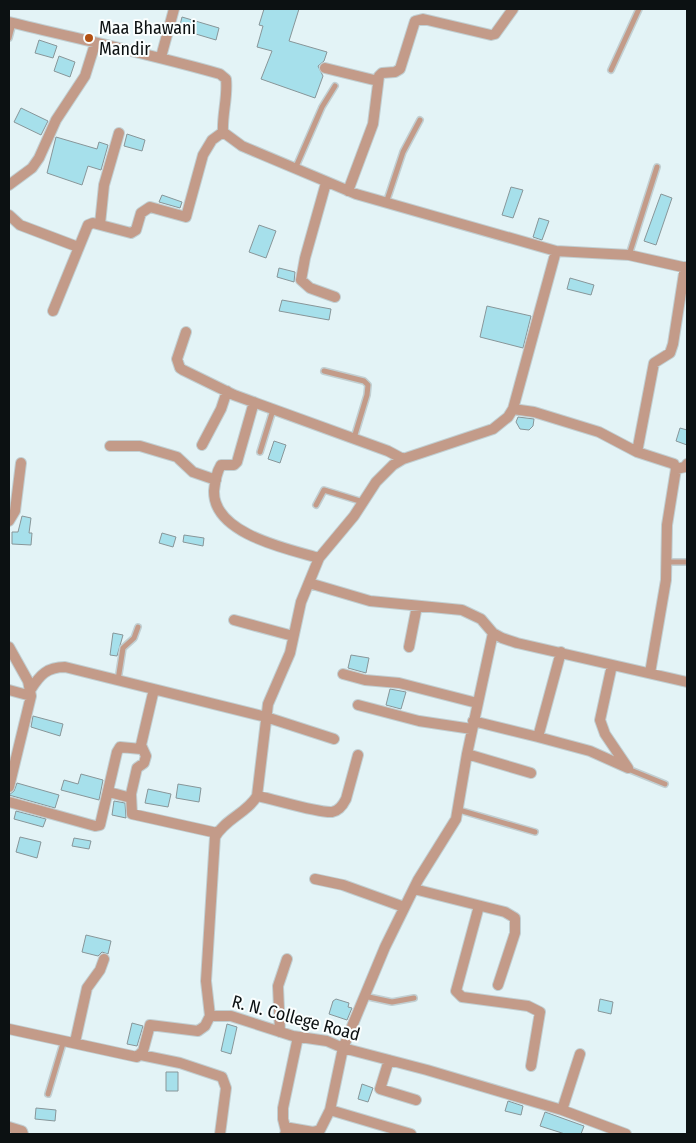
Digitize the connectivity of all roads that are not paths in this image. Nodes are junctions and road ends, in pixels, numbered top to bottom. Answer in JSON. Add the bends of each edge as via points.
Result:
{"nodes":[{"id":1,"x":174,"y":9,"type":"edge"},
{"id":2,"x":514,"y":9,"type":"edge"},
{"id":3,"x":639,"y":9,"type":"edge"},
{"id":4,"x":11,"y":22,"type":"edge"},
{"id":5,"x":9,"y":38,"type":"edge"},
{"id":6,"x":95,"y":44,"type":"junction"},
{"id":7,"x":161,"y":57,"type":"junction"},
{"id":8,"x":325,"y":68,"type":"dead end"},
{"id":9,"x":611,"y":70,"type":"dead end"},
{"id":10,"x":378,"y":82,"type":"junction"},
{"id":11,"x":335,"y":86,"type":"dead end"},
{"id":12,"x":420,"y":120,"type":"dead end"},
{"id":13,"x":223,"y":132,"type":"junction"},
{"id":14,"x":119,"y":134,"type":"dead end"},
{"id":15,"x":657,"y":167,"type":"dead end"},
{"id":16,"x":295,"y":170,"type":"junction"},
{"id":17,"x":326,"y":183,"type":"junction"},
{"id":18,"x":9,"y":185,"type":"edge"},
{"id":19,"x":348,"y":191,"type":"junction"},
{"id":20,"x":386,"y":203,"type":"junction"},
{"id":21,"x":9,"y":215,"type":"edge"},
{"id":22,"x":100,"y":224,"type":"junction"},
{"id":23,"x":78,"y":247,"type":"junction"},
{"id":24,"x":556,"y":252,"type":"junction"},
{"id":25,"x":629,"y":255,"type":"junction"},
{"id":26,"x":686,"y":268,"type":"edge"},
{"id":27,"x":335,"y":297,"type":"dead end"},
{"id":28,"x":53,"y":311,"type":"dead end"},
{"id":29,"x":186,"y":332,"type":"dead end"},
{"id":30,"x":324,"y":371,"type":"dead end"},
{"id":31,"x":227,"y":391,"type":"junction"},
{"id":32,"x":254,"y":402,"type":"junction"},
{"id":33,"x":513,"y":409,"type":"junction"},
{"id":34,"x":273,"y":410,"type":"junction"},
{"id":35,"x":354,"y":438,"type":"junction"},
{"id":36,"x":202,"y":445,"type":"dead end"},
{"id":37,"x":110,"y":446,"type":"dead end"},
{"id":38,"x":260,"y":452,"type":"dead end"},
{"id":39,"x":637,"y":452,"type":"junction"},
{"id":40,"x":403,"y":459,"type":"junction"},
{"id":41,"x":21,"y":463,"type":"dead end"},
{"id":42,"x":687,"y":464,"type":"edge"},
{"id":43,"x":676,"y":469,"type":"junction"},
{"id":44,"x":216,"y":480,"type":"junction"},
{"id":45,"x":363,"y":502,"type":"junction"},
{"id":46,"x":316,"y":505,"type":"dead end"},
{"id":47,"x":9,"y":521,"type":"edge"},
{"id":48,"x":319,"y":558,"type":"junction"},
{"id":49,"x":666,"y":562,"type":"junction"},
{"id":50,"x":687,"y":562,"type":"edge"},
{"id":51,"x":309,"y":583,"type":"junction"},
{"id":52,"x":417,"y":606,"type":"junction"},
{"id":53,"x":234,"y":620,"type":"dead end"},
{"id":54,"x":138,"y":626,"type":"dead end"},
{"id":55,"x":493,"y":633,"type":"junction"},
{"id":56,"x":293,"y":636,"type":"junction"},
{"id":57,"x":9,"y":647,"type":"edge"},
{"id":58,"x":409,"y":647,"type":"dead end"},
{"id":59,"x":561,"y":652,"type":"junction"},
{"id":60,"x":612,"y":665,"type":"junction"},
{"id":61,"x":650,"y":673,"type":"junction"},
{"id":62,"x":343,"y":674,"type":"dead end"},
{"id":63,"x":118,"y":681,"type":"junction"},
{"id":64,"x":687,"y":682,"type":"edge"},
{"id":65,"x":154,"y":689,"type":"junction"},
{"id":66,"x":9,"y":690,"type":"edge"},
{"id":67,"x":31,"y":693,"type":"junction"},
{"id":68,"x":477,"y":703,"type":"junction"},
{"id":69,"x":358,"y":705,"type":"dead end"},
{"id":70,"x":266,"y":717,"type":"junction"},
{"id":71,"x":473,"y":725,"type":"junction"},
{"id":72,"x":538,"y":737,"type":"junction"},
{"id":73,"x":334,"y":739,"type":"dead end"},
{"id":74,"x":141,"y":749,"type":"junction"},
{"id":75,"x":467,"y":754,"type":"junction"},
{"id":76,"x":358,"y":755,"type":"dead end"},
{"id":77,"x":628,"y":768,"type":"junction"},
{"id":78,"x":11,"y":770,"type":"edge"},
{"id":79,"x":531,"y":773,"type":"dead end"},
{"id":80,"x":665,"y":784,"type":"dead end"},
{"id":81,"x":9,"y":787,"type":"edge"},
{"id":82,"x":109,"y":792,"type":"junction"},
{"id":83,"x":257,"y":796,"type":"junction"},
{"id":84,"x":131,"y":798,"type":"junction"},
{"id":85,"x":9,"y":802,"type":"edge"},
{"id":86,"x":458,"y":810,"type":"junction"},
{"id":87,"x":535,"y":832,"type":"dead end"},
{"id":88,"x":218,"y":833,"type":"junction"},
{"id":89,"x":315,"y":879,"type":"dead end"},
{"id":90,"x":414,"y":888,"type":"junction"},
{"id":91,"x":479,"y":906,"type":"junction"},
{"id":92,"x":404,"y":907,"type":"junction"},
{"id":93,"x":104,"y":959,"type":"dead end"},
{"id":94,"x":287,"y":959,"type":"dead end"},
{"id":95,"x":498,"y":985,"type":"dead end"},
{"id":96,"x":364,"y":996,"type":"junction"},
{"id":97,"x":414,"y":998,"type":"dead end"},
{"id":98,"x":210,"y":1016,"type":"junction"},
{"id":99,"x":9,"y":1029,"type":"edge"},
{"id":100,"x":280,"y":1032,"type":"junction"},
{"id":101,"x":298,"y":1037,"type":"junction"},
{"id":102,"x":64,"y":1040,"type":"junction"},
{"id":103,"x":75,"y":1042,"type":"junction"},
{"id":104,"x":343,"y":1048,"type":"junction"},
{"id":105,"x":580,"y":1054,"type":"dead end"},
{"id":106,"x":141,"y":1055,"type":"junction"},
{"id":107,"x":389,"y":1060,"type":"junction"},
{"id":108,"x":531,"y":1066,"type":"dead end"},
{"id":109,"x":48,"y":1094,"type":"dead end"},
{"id":110,"x":416,"y":1100,"type":"dead end"},
{"id":111,"x":330,"y":1110,"type":"junction"},
{"id":112,"x":562,"y":1110,"type":"junction"},
{"id":113,"x":9,"y":1128,"type":"edge"},
{"id":114,"x":285,"y":1133,"type":"edge"},
{"id":115,"x":23,"y":1134,"type":"edge"},
{"id":116,"x":220,"y":1134,"type":"edge"},
{"id":117,"x":411,"y":1134,"type":"edge"},
{"id":118,"x":626,"y":1134,"type":"edge"}],
"edges":[{"from":1,"to":7,"type":"street"},
{"from":2,"to":10,"type":"street","via":[[491,35],[418,18],[413,24],[400,69],[382,73]]},
{"from":3,"to":9,"type":"lane"},
{"from":4,"to":5,"type":"lane"},
{"from":4,"to":6,"type":"street"},
{"from":6,"to":7,"type":"street"},
{"from":6,"to":18,"type":"street","via":[[85,76],[60,114],[32,168]]},
{"from":7,"to":13,"type":"street","via":[[220,74],[226,79]]},
{"from":8,"to":10,"type":"street"},
{"from":10,"to":19,"type":"street","via":[[372,124]]},
{"from":11,"to":16,"type":"lane","via":[[322,107]]},
{"from":12,"to":20,"type":"lane","via":[[403,152]]},
{"from":13,"to":16,"type":"street","via":[[242,146]]},
{"from":13,"to":22,"type":"street","via":[[212,140],[203,154],[186,218],[150,207],[141,213],[136,230],[131,233]]},
{"from":14,"to":22,"type":"street","via":[[104,185]]},
{"from":15,"to":25,"type":"lane"},
{"from":16,"to":17,"type":"street"},
{"from":17,"to":19,"type":"street"},
{"from":17,"to":27,"type":"street","via":[[301,280],[310,288]]},
{"from":19,"to":20,"type":"street"},
{"from":20,"to":24,"type":"street"},
{"from":21,"to":23,"type":"street","via":[[20,225]]},
{"from":22,"to":23,"type":"street","via":[[88,225]]},
{"from":23,"to":28,"type":"street"},
{"from":24,"to":25,"type":"street"},
{"from":24,"to":33,"type":"street"},
{"from":25,"to":26,"type":"street"},
{"from":26,"to":39,"type":"street","via":[[673,344],[670,353],[654,363]]},
{"from":29,"to":31,"type":"street","via":[[178,359],[180,368]]},
{"from":30,"to":35,"type":"lane","via":[[368,384]]},
{"from":31,"to":32,"type":"street"},
{"from":31,"to":36,"type":"street"},
{"from":32,"to":34,"type":"street"},
{"from":32,"to":44,"type":"street","via":[[236,462],[234,465],[222,465]]},
{"from":33,"to":39,"type":"street","via":[[534,412],[599,432]]},
{"from":33,"to":40,"type":"street","via":[[493,429]]},
{"from":34,"to":35,"type":"street"},
{"from":34,"to":38,"type":"lane"},
{"from":35,"to":40,"type":"street"},
{"from":37,"to":44,"type":"street","via":[[140,446],[177,457],[193,472]]},
{"from":39,"to":43,"type":"street","via":[[670,462]]},
{"from":40,"to":45,"type":"street","via":[[385,472]]},
{"from":41,"to":47,"type":"street","via":[[15,510]]},
{"from":42,"to":43,"type":"street"},
{"from":43,"to":49,"type":"street","via":[[667,525]]},
{"from":44,"to":48,"type":"street","via":[[216,506],[236,525],[263,541]]},
{"from":45,"to":46,"type":"lane","via":[[324,490]]},
{"from":45,"to":48,"type":"street"},
{"from":48,"to":51,"type":"street"},
{"from":49,"to":50,"type":"lane"},
{"from":49,"to":61,"type":"street","via":[[666,580]]},
{"from":51,"to":52,"type":"street","via":[[370,601]]},
{"from":51,"to":56,"type":"street"},
{"from":52,"to":55,"type":"street","via":[[473,613]]},
{"from":52,"to":58,"type":"street"},
{"from":53,"to":56,"type":"street"},
{"from":54,"to":63,"type":"lane","via":[[134,638],[123,648]]},
{"from":55,"to":59,"type":"street","via":[[517,643]]},
{"from":55,"to":68,"type":"street"},
{"from":56,"to":70,"type":"street","via":[[290,653],[271,695]]},
{"from":57,"to":67,"type":"street"},
{"from":59,"to":60,"type":"street"},
{"from":59,"to":72,"type":"street"},
{"from":60,"to":61,"type":"street"},
{"from":60,"to":77,"type":"street","via":[[600,720],[605,734]]},
{"from":61,"to":64,"type":"street"},
{"from":62,"to":68,"type":"street","via":[[399,683]]},
{"from":63,"to":65,"type":"street"},
{"from":63,"to":67,"type":"street","via":[[65,667],[53,667],[44,672]]},
{"from":65,"to":70,"type":"street"},
{"from":65,"to":74,"type":"street"},
{"from":66,"to":67,"type":"street"},
{"from":67,"to":78,"type":"street"},
{"from":68,"to":71,"type":"street"},
{"from":69,"to":71,"type":"street","via":[[419,720]]},
{"from":70,"to":73,"type":"street"},
{"from":70,"to":83,"type":"street"},
{"from":71,"to":72,"type":"street"},
{"from":71,"to":75,"type":"street"},
{"from":72,"to":77,"type":"street","via":[[590,751]]},
{"from":74,"to":82,"type":"street","via":[[120,747]]},
{"from":74,"to":84,"type":"street","via":[[146,756],[135,773]]},
{"from":75,"to":79,"type":"street"},
{"from":75,"to":86,"type":"street"},
{"from":76,"to":83,"type":"street","via":[[346,799],[337,810]]},
{"from":77,"to":80,"type":"lane"},
{"from":78,"to":81,"type":"street"},
{"from":82,"to":84,"type":"street"},
{"from":82,"to":85,"type":"street","via":[[100,825],[94,826]]},
{"from":83,"to":88,"type":"street"},
{"from":84,"to":88,"type":"street","via":[[132,814]]},
{"from":86,"to":87,"type":"lane"},
{"from":86,"to":90,"type":"street","via":[[450,832]]},
{"from":88,"to":98,"type":"street","via":[[214,846],[206,981]]},
{"from":89,"to":92,"type":"street","via":[[343,885]]},
{"from":90,"to":91,"type":"street"},
{"from":90,"to":92,"type":"street"},
{"from":91,"to":95,"type":"street","via":[[511,915],[516,925]]},
{"from":91,"to":108,"type":"street","via":[[456,991],[462,997],[528,1006],[540,1012]]},
{"from":92,"to":96,"type":"street"},
{"from":93,"to":103,"type":"street","via":[[87,988]]},
{"from":94,"to":100,"type":"street","via":[[277,993]]},
{"from":96,"to":97,"type":"lane","via":[[392,1002]]},
{"from":96,"to":104,"type":"street"},
{"from":98,"to":100,"type":"street","name":"R. N. College Road","via":[[231,1016]]},
{"from":98,"to":106,"type":"street","name":"R. N. College Road","via":[[198,1031],[150,1025]]},
{"from":99,"to":102,"type":"street"},
{"from":100,"to":101,"type":"street","name":"R. N. College Road"},
{"from":101,"to":104,"type":"street","name":"R. N. College Road","via":[[328,1040]]},
{"from":101,"to":114,"type":"street","via":[[283,1108]]},
{"from":102,"to":103,"type":"street"},
{"from":102,"to":109,"type":"lane"},
{"from":103,"to":106,"type":"street","via":[[137,1057]]},
{"from":104,"to":107,"type":"street","name":"R. N. College Road"},
{"from":104,"to":111,"type":"street"},
{"from":105,"to":112,"type":"street"},
{"from":106,"to":116,"type":"street","via":[[180,1063],[222,1077],[226,1088]]},
{"from":107,"to":110,"type":"street","via":[[380,1089]]},
{"from":107,"to":112,"type":"street","name":"R. N. College Road"},
{"from":111,"to":114,"type":"street","via":[[317,1132],[290,1128]]},
{"from":111,"to":117,"type":"street"},
{"from":112,"to":118,"type":"street","name":"R. N. College Road"},
{"from":113,"to":115,"type":"street"}]}
